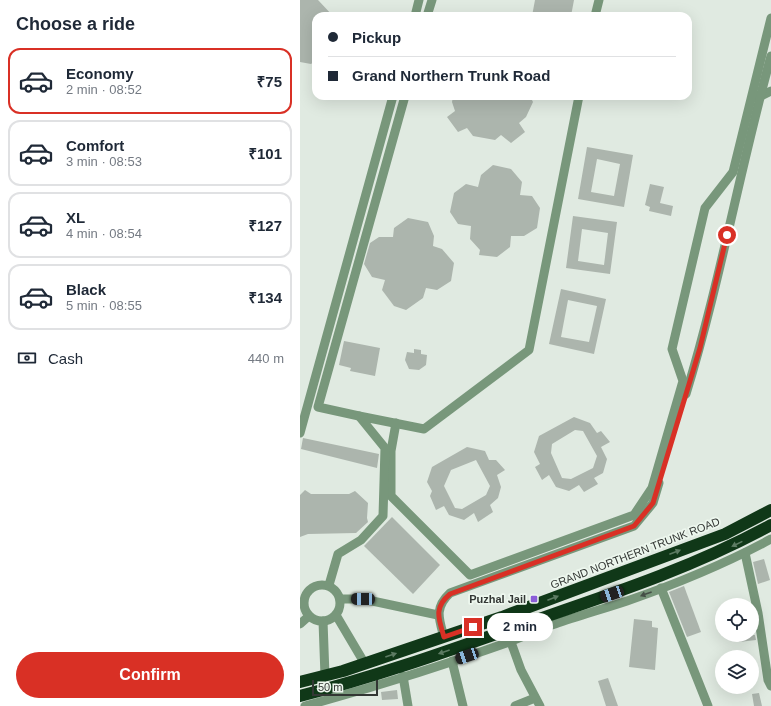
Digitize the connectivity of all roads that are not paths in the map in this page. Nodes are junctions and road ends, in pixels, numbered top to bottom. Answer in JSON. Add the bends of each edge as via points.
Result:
{"nodes":[{"id":1,"x":419,"y":0,"type":"edge"},
{"id":2,"x":432,"y":0,"type":"edge"},
{"id":3,"x":599,"y":0,"type":"edge"},
{"id":4,"x":416,"y":12,"type":"edge"},
{"id":5,"x":428,"y":12,"type":"edge"},
{"id":6,"x":596,"y":12,"type":"edge"},
{"id":7,"x":771,"y":18,"type":"edge"},
{"id":8,"x":771,"y":56,"type":"edge"},
{"id":9,"x":771,"y":91,"type":"edge"},
{"id":10,"x":759,"y":97,"type":"junction"},
{"id":11,"x":392,"y":100,"type":"edge"},
{"id":12,"x":404,"y":100,"type":"edge"},
{"id":13,"x":578,"y":100,"type":"edge"},
{"id":14,"x":359,"y":416,"type":"junction"},
{"id":15,"x":396,"y":423,"type":"junction"},
{"id":16,"x":300,"y":433,"type":"edge"},
{"id":17,"x":771,"y":510,"type":"edge"},
{"id":18,"x":771,"y":525,"type":"edge"},
{"id":19,"x":771,"y":539,"type":"edge"},
{"id":20,"x":745,"y":553,"type":"junction"},
{"id":21,"x":329,"y":586,"type":"junction"},
{"id":22,"x":661,"y":588,"type":"junction"},
{"id":23,"x":340,"y":599,"type":"junction"},
{"id":24,"x":302,"y":603,"type":"edge"},
{"id":25,"x":336,"y":615,"type":"junction"},
{"id":26,"x":438,"y":615,"type":"junction"},
{"id":27,"x":309,"y":616,"type":"junction"},
{"id":28,"x":502,"y":617,"type":"junction"},
{"id":29,"x":322,"y":621,"type":"junction"},
{"id":30,"x":300,"y":624,"type":"edge"},
{"id":31,"x":508,"y":636,"type":"junction"},
{"id":32,"x":444,"y":637,"type":"junction"},
{"id":33,"x":452,"y":661,"type":"junction"},
{"id":34,"x":365,"y":664,"type":"junction"},
{"id":35,"x":769,"y":675,"type":"edge"},
{"id":36,"x":325,"y":676,"type":"junction"},
{"id":37,"x":403,"y":676,"type":"junction"},
{"id":38,"x":300,"y":682,"type":"edge"},
{"id":39,"x":771,"y":686,"type":"edge"},
{"id":40,"x":300,"y":696,"type":"edge"},
{"id":41,"x":537,"y":702,"type":"edge"},
{"id":42,"x":305,"y":706,"type":"edge"},
{"id":43,"x":408,"y":706,"type":"edge"},
{"id":44,"x":463,"y":706,"type":"edge"},
{"id":45,"x":515,"y":706,"type":"edge"},
{"id":46,"x":708,"y":706,"type":"edge"}],
"edges":[{"from":1,"to":4,"type":"street"},
{"from":2,"to":5,"type":"street"},
{"from":3,"to":6,"type":"street"},
{"from":7,"to":15,"type":"street","via":[[733,172],[705,208],[672,349],[683,381],[652,488],[634,515],[470,575],[391,496],[391,452]]},
{"from":8,"to":10,"type":"street"},
{"from":9,"to":10,"type":"street"},
{"from":10,"to":26,"type":"street","via":[[700,348],[653,503],[634,526],[450,594],[443,600]]},
{"from":11,"to":16,"type":"street"},
{"from":12,"to":14,"type":"street","via":[[318,407]]},
{"from":13,"to":15,"type":"street","via":[[529,350],[424,428]]},
{"from":14,"to":15,"type":"street"},
{"from":14,"to":21,"type":"street","via":[[385,448],[383,516],[361,540],[338,554]]},
{"from":28,"to":17,"type":"highway","name":"GRAND NORTHERN TRUNK ROAD","one_way":true,"via":[[725,534]]},
{"from":18,"to":31,"type":"highway","one_way":true,"via":[[722,551]]},
{"from":19,"to":20,"type":"street"},
{"from":20,"to":22,"type":"street"},
{"from":20,"to":35,"type":"street"},
{"from":21,"to":23,"type":"street","via":[[338,593]]},
{"from":21,"to":24,"type":"street","via":[[323,584],[312,587]]},
{"from":22,"to":31,"type":"street","one_way":true,"via":[[555,624]]},
{"from":22,"to":46,"type":"street"},
{"from":23,"to":25,"type":"street","via":[[341,604]]},
{"from":23,"to":26,"type":"street","via":[[363,599]]},
{"from":24,"to":27,"type":"street"},
{"from":25,"to":29,"type":"street"},
{"from":25,"to":34,"type":"street"},
{"from":26,"to":32,"type":"street"},
{"from":27,"to":29,"type":"street"},
{"from":27,"to":30,"type":"street"},
{"from":28,"to":31,"type":"street"},
{"from":28,"to":32,"type":"highway","name":"GRAND NORTHERN TRUNK ROAD"},
{"from":29,"to":36,"type":"street"},
{"from":31,"to":33,"type":"street"},
{"from":31,"to":40,"type":"highway","one_way":true},
{"from":31,"to":41,"type":"street"},
{"from":34,"to":32,"type":"highway","name":"GRAND NORTHERN TRUNK ROAD","one_way":true},
{"from":33,"to":37,"type":"street"},
{"from":33,"to":44,"type":"street"},
{"from":34,"to":36,"type":"highway","name":"GRAND NORTHERN TRUNK ROAD"},
{"from":35,"to":39,"type":"street"},
{"from":36,"to":38,"type":"highway","name":"GRAND NORTHERN TRUNK ROAD"},
{"from":37,"to":42,"type":"street"},
{"from":37,"to":43,"type":"street"},
{"from":41,"to":45,"type":"street"}]}
